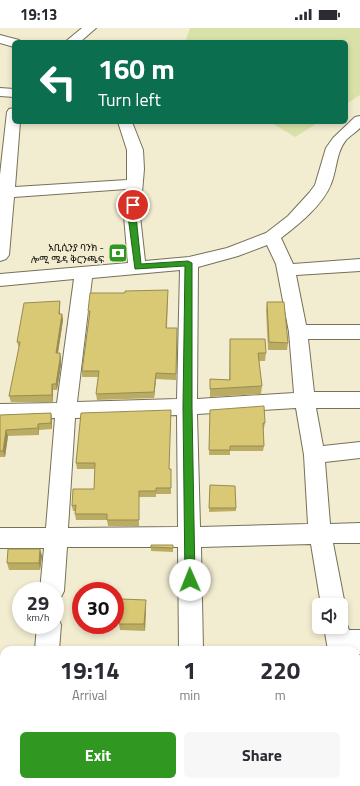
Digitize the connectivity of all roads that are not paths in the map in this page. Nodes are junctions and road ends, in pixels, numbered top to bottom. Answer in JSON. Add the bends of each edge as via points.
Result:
{"nodes":[{"id":1,"x":90,"y":28,"type":"edge"},
{"id":2,"x":0,"y":39,"type":"edge"},
{"id":3,"x":75,"y":40,"type":"edge"},
{"id":4,"x":12,"y":42,"type":"edge"},
{"id":5,"x":0,"y":92,"type":"edge"},
{"id":6,"x":12,"y":93,"type":"edge"},
{"id":7,"x":360,"y":120,"type":"edge"},
{"id":8,"x":12,"y":124,"type":"edge"},
{"id":9,"x":126,"y":124,"type":"edge"},
{"id":10,"x":134,"y":184,"type":"junction"},
{"id":11,"x":2,"y":193,"type":"edge"},
{"id":12,"x":272,"y":237,"type":"junction"},
{"id":13,"x":0,"y":255,"type":"edge"},
{"id":14,"x":188,"y":263,"type":"junction"},
{"id":15,"x":360,"y":265,"type":"edge"},
{"id":16,"x":137,"y":267,"type":"junction"},
{"id":17,"x":286,"y":270,"type":"junction"},
{"id":18,"x":84,"y":273,"type":"junction"},
{"id":19,"x":0,"y":280,"type":"edge"},
{"id":20,"x":298,"y":332,"type":"junction"},
{"id":21,"x":360,"y":332,"type":"edge"},
{"id":22,"x":304,"y":400,"type":"junction"},
{"id":23,"x":360,"y":400,"type":"edge"},
{"id":24,"x":187,"y":407,"type":"junction"},
{"id":25,"x":66,"y":410,"type":"junction"},
{"id":26,"x":0,"y":412,"type":"edge"},
{"id":27,"x":360,"y":450,"type":"edge"},
{"id":28,"x":314,"y":455,"type":"junction"},
{"id":29,"x":360,"y":533,"type":"edge"},
{"id":30,"x":320,"y":534,"type":"junction"},
{"id":31,"x":57,"y":537,"type":"junction"},
{"id":32,"x":0,"y":538,"type":"edge"},
{"id":33,"x":189,"y":538,"type":"junction"},
{"id":34,"x":53,"y":582,"type":"edge"},
{"id":35,"x":331,"y":598,"type":"edge"},
{"id":36,"x":48,"y":634,"type":"edge"},
{"id":37,"x":47,"y":646,"type":"edge"},
{"id":38,"x":191,"y":646,"type":"edge"}],
"edges":[{"from":1,"to":3,"type":"street"},
{"from":2,"to":4,"type":"street"},
{"from":5,"to":6,"type":"street"},
{"from":7,"to":12,"type":"street","via":[[340,138],[334,148],[323,185],[315,197],[294,220]]},
{"from":8,"to":11,"type":"street"},
{"from":9,"to":10,"type":"street","via":[[135,150]]},
{"from":10,"to":11,"type":"street"},
{"from":10,"to":16,"type":"street","via":[[132,216]]},
{"from":11,"to":13,"type":"street"},
{"from":12,"to":14,"type":"street","via":[[232,252]]},
{"from":12,"to":17,"type":"street","via":[[281,253]]},
{"from":14,"to":16,"type":"street"},
{"from":14,"to":24,"type":"street"},
{"from":15,"to":17,"type":"street"},
{"from":16,"to":18,"type":"street"},
{"from":17,"to":20,"type":"street"},
{"from":18,"to":19,"type":"street"},
{"from":18,"to":25,"type":"street"},
{"from":20,"to":21,"type":"street"},
{"from":20,"to":22,"type":"street"},
{"from":22,"to":23,"type":"street"},
{"from":22,"to":24,"type":"street"},
{"from":22,"to":28,"type":"street"},
{"from":24,"to":25,"type":"street"},
{"from":24,"to":33,"type":"street"},
{"from":25,"to":26,"type":"street"},
{"from":25,"to":31,"type":"street"},
{"from":27,"to":28,"type":"street"},
{"from":28,"to":30,"type":"street"},
{"from":29,"to":30,"type":"street"},
{"from":30,"to":33,"type":"street"},
{"from":30,"to":35,"type":"street"},
{"from":31,"to":32,"type":"street"},
{"from":31,"to":33,"type":"street"},
{"from":31,"to":34,"type":"street"},
{"from":33,"to":38,"type":"street"},
{"from":36,"to":37,"type":"street"}]}
